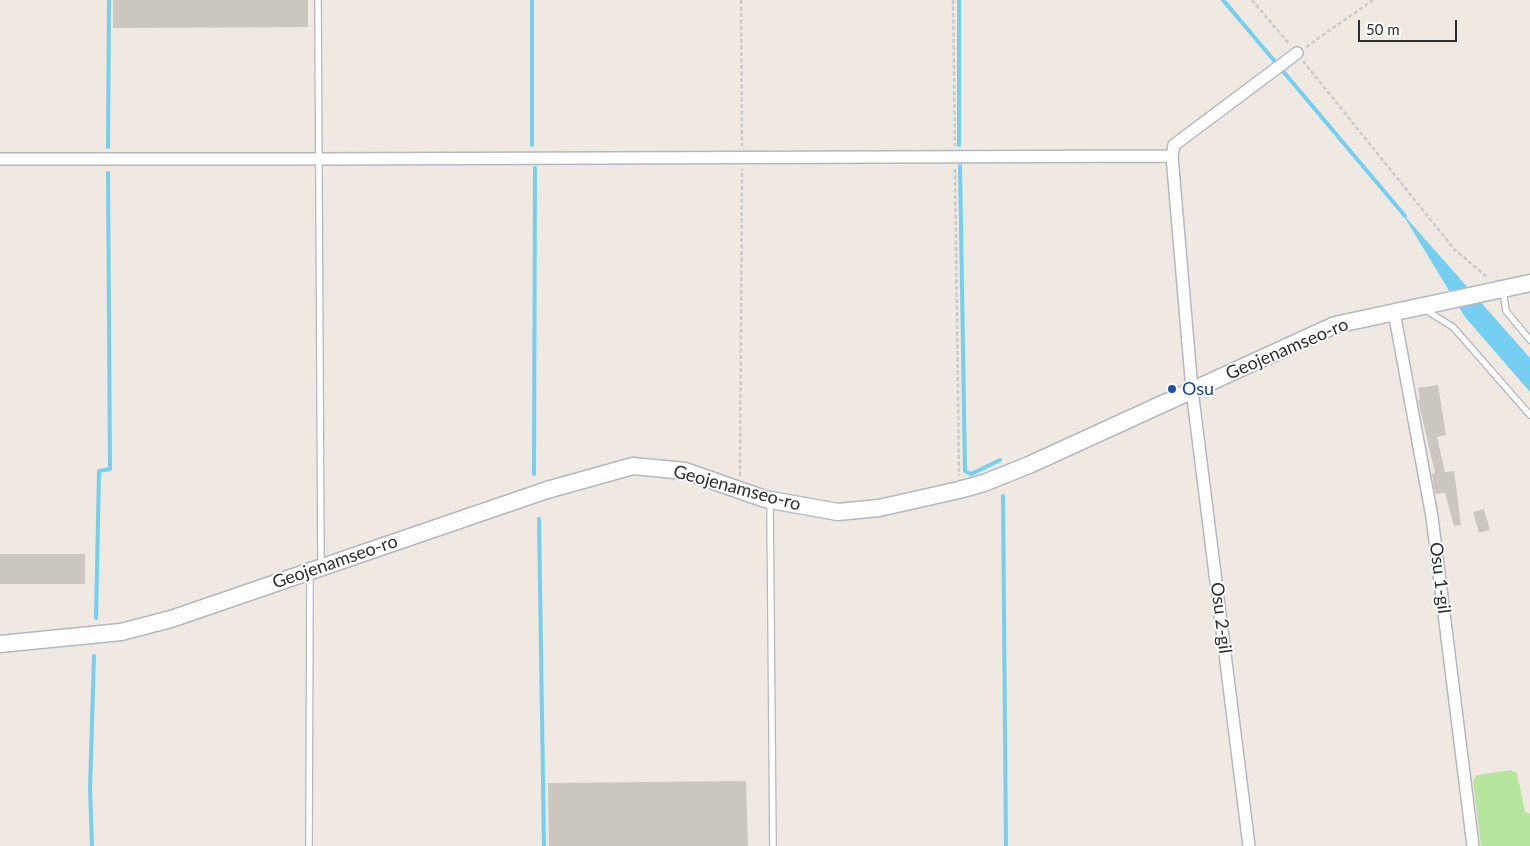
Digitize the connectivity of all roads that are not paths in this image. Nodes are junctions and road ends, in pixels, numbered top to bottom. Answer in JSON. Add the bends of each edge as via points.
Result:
{"nodes":[{"id":1,"x":318,"y":0,"type":"edge"},
{"id":2,"x":1297,"y":53,"type":"road end"},
{"id":3,"x":1172,"y":156,"type":"junction"},
{"id":4,"x":0,"y":159,"type":"edge"},
{"id":5,"x":318,"y":160,"type":"junction"},
{"id":6,"x":1530,"y":283,"type":"edge"},
{"id":7,"x":1502,"y":289,"type":"junction"},
{"id":8,"x":1426,"y":305,"type":"junction"},
{"id":9,"x":1394,"y":312,"type":"junction"},
{"id":10,"x":1530,"y":340,"type":"edge"},
{"id":11,"x":1192,"y":390,"type":"junction"},
{"id":12,"x":1530,"y":414,"type":"edge"},
{"id":13,"x":770,"y":500,"type":"junction"},
{"id":14,"x":316,"y":569,"type":"junction"},
{"id":15,"x":0,"y":644,"type":"edge"},
{"id":16,"x":309,"y":846,"type":"edge"},
{"id":17,"x":773,"y":846,"type":"edge"},
{"id":18,"x":1249,"y":846,"type":"edge"},
{"id":19,"x":1473,"y":846,"type":"edge"}],
"edges":[{"from":1,"to":5,"type":"lane"},
{"from":2,"to":3,"type":"street","via":[[1174,145]]},
{"from":3,"to":5,"type":"street"},
{"from":3,"to":11,"type":"street","name":"Osu 2-gil"},
{"from":4,"to":5,"type":"street"},
{"from":5,"to":14,"type":"lane"},
{"from":6,"to":7,"type":"main road"},
{"from":7,"to":8,"type":"main road","name":"Geojenamseo-ro"},
{"from":7,"to":10,"type":"lane","via":[[1506,311]]},
{"from":8,"to":9,"type":"main road","name":"Geojenamseo-ro"},
{"from":8,"to":12,"type":"lane","via":[[1453,328]]},
{"from":9,"to":11,"type":"main road","name":"Geojenamseo-ro","via":[[1336,325]]},
{"from":9,"to":19,"type":"street","name":"Osu 1-gil","via":[[1432,517]]},
{"from":11,"to":13,"type":"main road","name":"Geojenamseo-ro","via":[[1029,465],[959,490],[880,508],[838,512]]},
{"from":11,"to":18,"type":"street","name":"Osu 2-gil"},
{"from":13,"to":14,"type":"main road","name":"Geojenamseo-ro","via":[[684,471],[634,466],[547,490]]},
{"from":13,"to":17,"type":"lane"},
{"from":14,"to":15,"type":"main road","name":"Geojenamseo-ro","via":[[171,619],[121,632]]},
{"from":14,"to":16,"type":"lane"}]}
